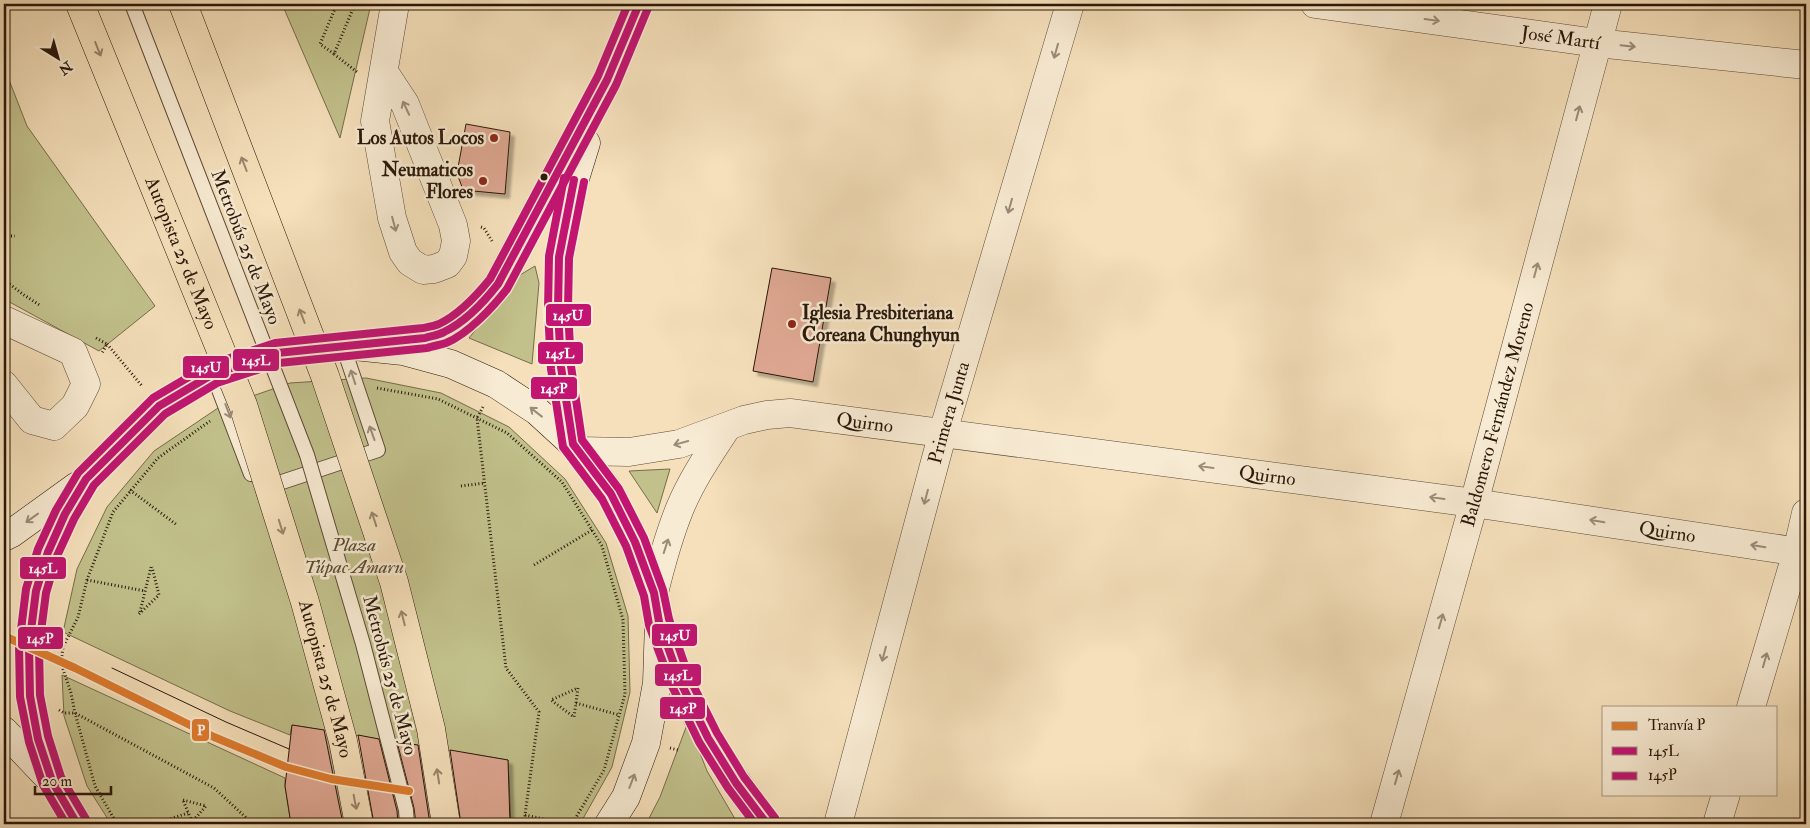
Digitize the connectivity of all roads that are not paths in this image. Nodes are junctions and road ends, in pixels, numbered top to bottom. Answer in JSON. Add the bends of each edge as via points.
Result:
{"nodes":[{"id":1,"x":80,"y":4,"type":"edge"},
{"id":2,"x":132,"y":4,"type":"edge"},
{"id":3,"x":183,"y":4,"type":"edge"},
{"id":4,"x":395,"y":4,"type":"edge"},
{"id":5,"x":639,"y":4,"type":"edge"},
{"id":6,"x":1070,"y":4,"type":"edge"},
{"id":7,"x":1315,"y":4,"type":"edge"},
{"id":8,"x":1608,"y":4,"type":"edge"},
{"id":9,"x":1597,"y":43,"type":"junction"},
{"id":10,"x":1806,"y":65,"type":"edge"},
{"id":11,"x":384,"y":72,"type":"junction"},
{"id":12,"x":606,"y":80,"type":"junction"},
{"id":13,"x":4,"y":320,"type":"edge"},
{"id":14,"x":348,"y":346,"type":"junction"},
{"id":15,"x":213,"y":374,"type":"junction"},
{"id":16,"x":4,"y":385,"type":"edge"},
{"id":17,"x":727,"y":427,"type":"junction"},
{"id":18,"x":944,"y":432,"type":"junction"},
{"id":19,"x":576,"y":448,"type":"junction"},
{"id":20,"x":86,"y":480,"type":"junction"},
{"id":21,"x":1474,"y":503,"type":"junction"},
{"id":22,"x":1806,"y":514,"type":"edge"},
{"id":23,"x":4,"y":537,"type":"edge"},
{"id":24,"x":1802,"y":552,"type":"edge"},
{"id":25,"x":654,"y":593,"type":"junction"},
{"id":26,"x":659,"y":622,"type":"junction"},
{"id":27,"x":1751,"y":706,"type":"edge"},
{"id":28,"x":4,"y":731,"type":"edge"},
{"id":29,"x":52,"y":781,"type":"junction"},
{"id":30,"x":1725,"y":796,"type":"edge"},
{"id":31,"x":77,"y":824,"type":"edge"},
{"id":32,"x":359,"y":824,"type":"edge"},
{"id":33,"x":407,"y":824,"type":"edge"},
{"id":34,"x":446,"y":824,"type":"edge"},
{"id":35,"x":609,"y":824,"type":"edge"},
{"id":36,"x":767,"y":824,"type":"edge"},
{"id":37,"x":838,"y":824,"type":"edge"},
{"id":38,"x":1384,"y":824,"type":"edge"},
{"id":39,"x":1717,"y":824,"type":"edge"}],
"edges":[{"from":1,"to":32,"type":"highway","name":"Autopista 25 de Mayo","one_way":true,"bridge":true,"via":[[243,405],[344,741]]},
{"from":2,"to":33,"type":"lane","name":"Metrobús 25 de Mayo","bridge":true,"via":[[307,455],[363,644]]},
{"from":34,"to":3,"type":"highway","one_way":true,"bridge":true,"via":[[431,730],[394,582],[325,376]]},
{"from":4,"to":11,"type":"street"},
{"from":5,"to":12,"type":"street"},
{"from":6,"to":18,"type":"street","name":"Primera Junta","one_way":true},
{"from":7,"to":9,"type":"street","name":"José Martí","one_way":true},
{"from":8,"to":9,"type":"street","name":"Baldomero Fernández Moreno"},
{"from":9,"to":10,"type":"street","name":"José Martí","one_way":true},
{"from":21,"to":9,"type":"street","name":"Baldomero Fernández Moreno","one_way":true},
{"from":11,"to":11,"type":"street","one_way":true,"via":[[375,122],[392,218],[402,252],[410,262],[423,270],[434,269],[447,264],[453,256],[456,241],[453,225],[405,104]]},
{"from":12,"to":14,"type":"street","via":[[507,268],[487,298],[443,333],[425,338]]},
{"from":12,"to":19,"type":"street","via":[[574,182],[558,257],[561,367]]},
{"from":13,"to":16,"type":"street","via":[[73,352],[86,384],[75,406],[54,426],[32,420]]},
{"from":14,"to":15,"type":"street","via":[[277,353]]},
{"from":15,"to":14,"type":"lane","one_way":true,"via":[[257,490],[378,450]]},
{"from":19,"to":14,"type":"street","one_way":true,"via":[[536,411],[496,384],[451,364],[403,351]]},
{"from":15,"to":20,"type":"street","via":[[159,406]]},
{"from":17,"to":18,"type":"street","name":"Quirno","via":[[744,420],[790,413]]},
{"from":17,"to":19,"type":"street","name":"Quirno","one_way":true,"via":[[679,444],[629,452]]},
{"from":25,"to":17,"type":"street","one_way":true,"via":[[665,549],[681,506]]},
{"from":21,"to":18,"type":"street","name":"Quirno","one_way":true},
{"from":18,"to":37,"type":"street","name":"Primera Junta","one_way":true},
{"from":19,"to":25,"type":"street","via":[[611,494],[635,542]]},
{"from":20,"to":23,"type":"street","one_way":true},
{"from":20,"to":29,"type":"street","via":[[65,514],[48,552],[36,591],[30,631],[30,696],[38,739]]},
{"from":24,"to":21,"type":"street","name":"Quirno","one_way":true},
{"from":38,"to":21,"type":"street","name":"Baldomero Fernández Moreno","one_way":true},
{"from":22,"to":24,"type":"street"},
{"from":27,"to":24,"type":"street","one_way":true},
{"from":25,"to":26,"type":"street"},
{"from":35,"to":26,"type":"street","one_way":true,"via":[[626,797],[646,743],[657,683]]},
{"from":26,"to":36,"type":"street","via":[[680,681],[708,738]]},
{"from":28,"to":29,"type":"street"},
{"from":29,"to":31,"type":"street"},
{"from":30,"to":39,"type":"street"}]}
